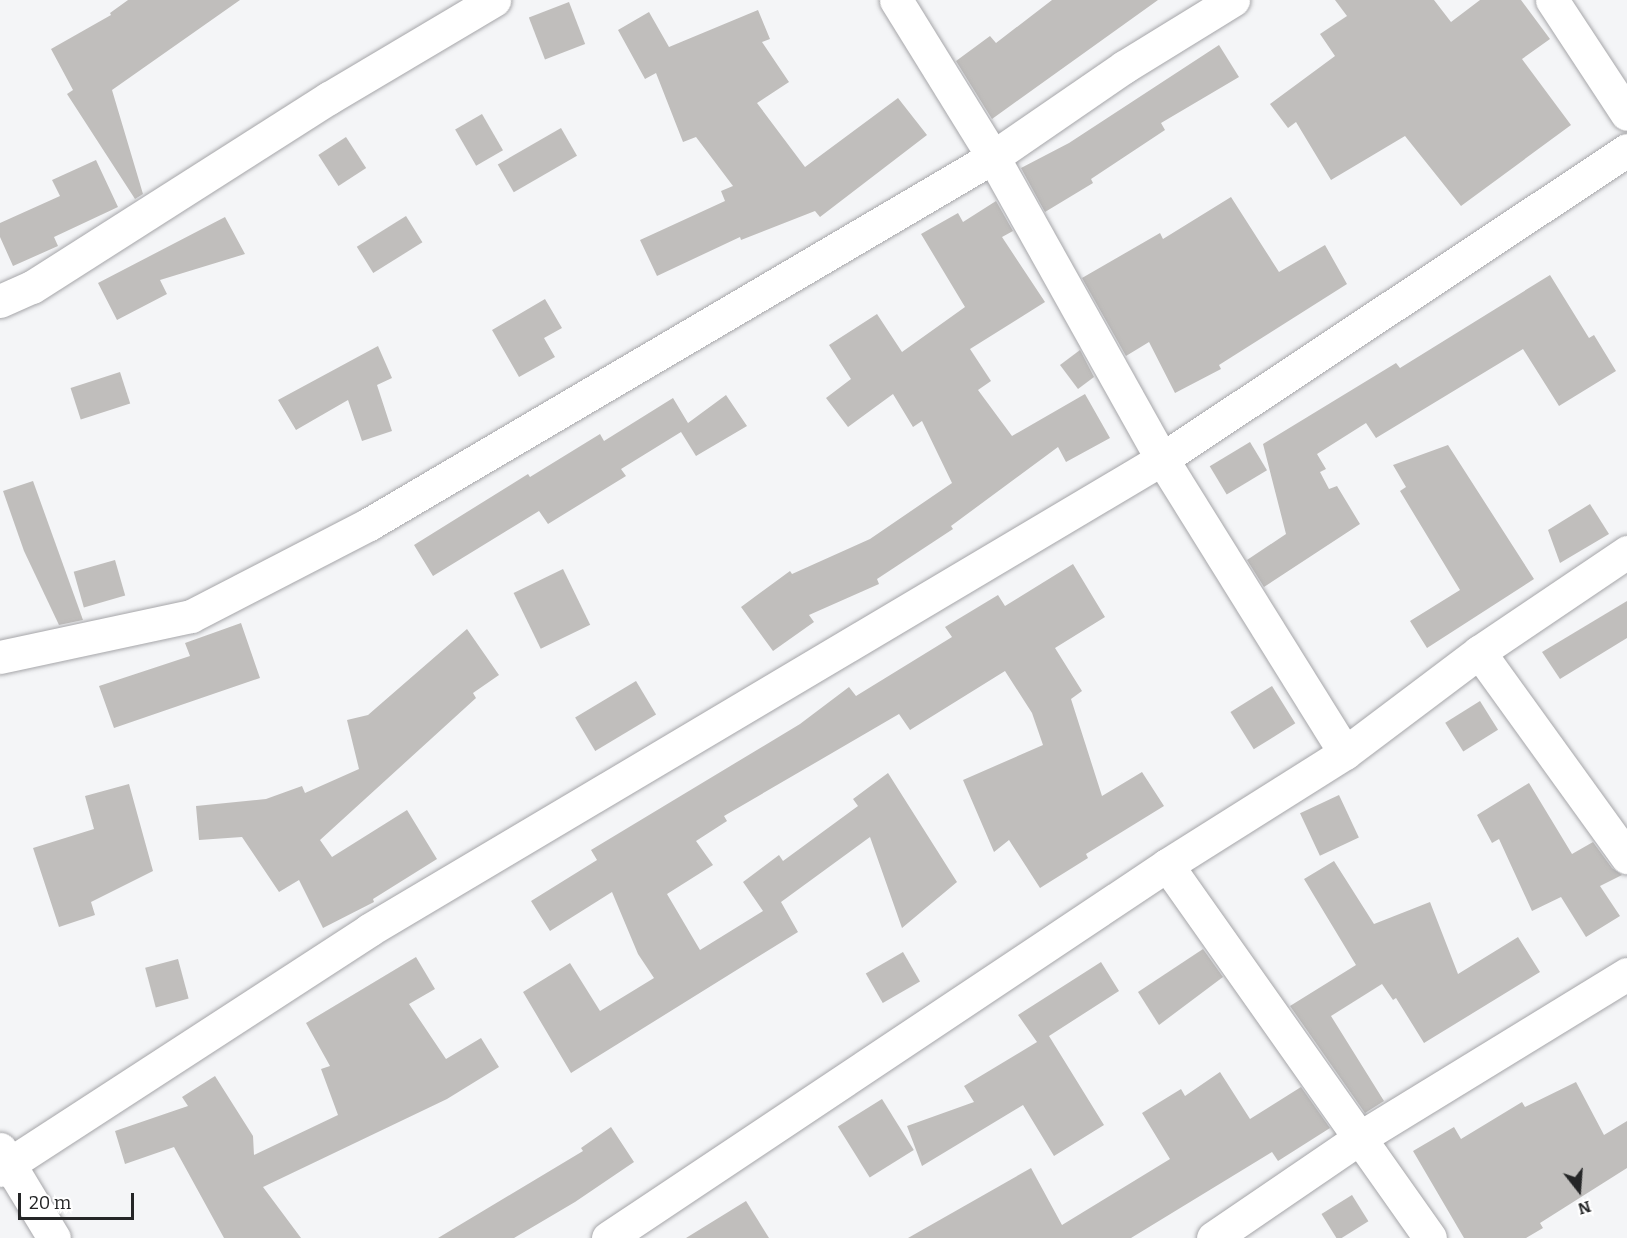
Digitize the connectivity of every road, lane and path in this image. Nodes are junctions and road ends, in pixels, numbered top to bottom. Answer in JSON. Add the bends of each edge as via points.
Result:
{"nodes":[{"id":1,"x":494,"y":0,"type":"edge"},
{"id":2,"x":896,"y":0,"type":"edge"},
{"id":3,"x":1233,"y":0,"type":"edge"},
{"id":4,"x":1552,"y":0,"type":"edge"},
{"id":5,"x":1627,"y":114,"type":"edge"},
{"id":6,"x":1627,"y":150,"type":"edge"},
{"id":7,"x":993,"y":157,"type":"junction"},
{"id":8,"x":0,"y":301,"type":"edge"},
{"id":9,"x":1162,"y":459,"type":"junction"},
{"id":10,"x":1627,"y":552,"type":"edge"},
{"id":11,"x":1479,"y":652,"type":"junction"},
{"id":12,"x":0,"y":657,"type":"edge"},
{"id":13,"x":1345,"y":753,"type":"junction"},
{"id":14,"x":1627,"y":857,"type":"edge"},
{"id":15,"x":1167,"y":866,"type":"junction"},
{"id":16,"x":1627,"y":974,"type":"edge"},
{"id":17,"x":1361,"y":1137,"type":"junction"},
{"id":18,"x":3,"y":1161,"type":"edge"},
{"id":19,"x":54,"y":1238,"type":"edge"},
{"id":20,"x":608,"y":1238,"type":"edge"},
{"id":21,"x":1213,"y":1238,"type":"edge"},
{"id":22,"x":1430,"y":1238,"type":"edge"}],
"edges":[{"from":1,"to":8,"type":"street","via":[[329,98],[32,287]]},
{"from":2,"to":7,"type":"street"},
{"from":3,"to":7,"type":"street","via":[[1124,67]]},
{"from":4,"to":5,"type":"street"},
{"from":6,"to":9,"type":"street"},
{"from":7,"to":9,"type":"street"},
{"from":7,"to":12,"type":"street","via":[[369,524],[191,616]]},
{"from":9,"to":13,"type":"street"},
{"from":9,"to":18,"type":"street","via":[[369,930]]},
{"from":10,"to":11,"type":"street"},
{"from":11,"to":13,"type":"street"},
{"from":11,"to":14,"type":"street"},
{"from":13,"to":15,"type":"street"},
{"from":15,"to":17,"type":"street"},
{"from":15,"to":20,"type":"street"},
{"from":16,"to":17,"type":"street"},
{"from":17,"to":21,"type":"street"},
{"from":17,"to":22,"type":"street"},
{"from":18,"to":19,"type":"street"}]}
